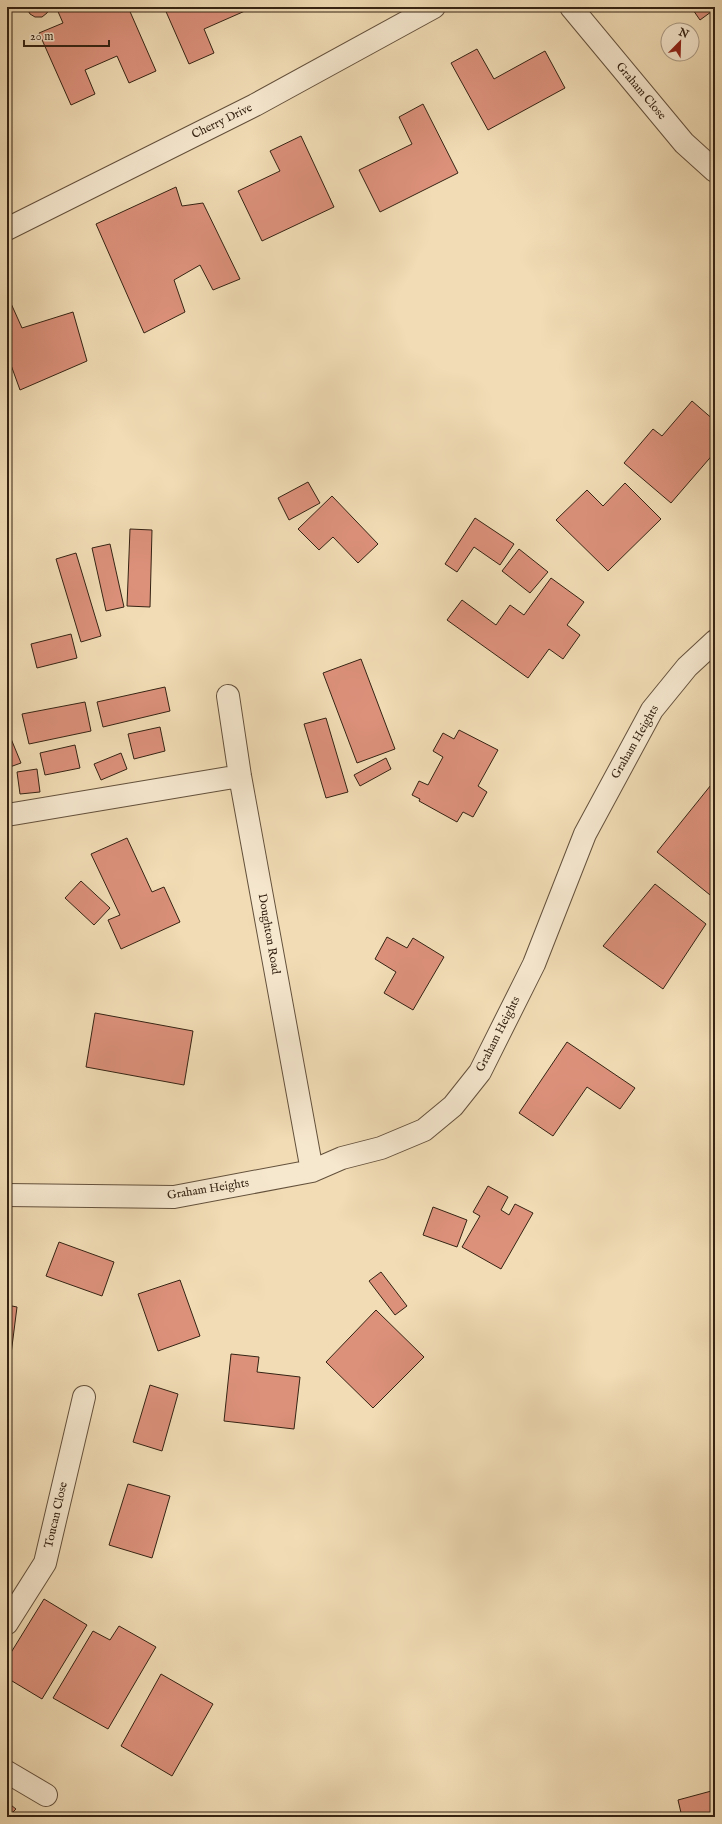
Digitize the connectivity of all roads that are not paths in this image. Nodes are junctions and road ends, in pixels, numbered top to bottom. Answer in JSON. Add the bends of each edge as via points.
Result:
{"nodes":[{"id":1,"x":434,"y":7,"type":"edge"},
{"id":2,"x":571,"y":7,"type":"edge"},
{"id":3,"x":715,"y":171,"type":"edge"},
{"id":4,"x":7,"y":229,"type":"edge"},
{"id":5,"x":715,"y":641,"type":"edge"},
{"id":6,"x":228,"y":696,"type":"dead end"},
{"id":7,"x":240,"y":776,"type":"junction"},
{"id":8,"x":7,"y":815,"type":"edge"},
{"id":9,"x":312,"y":1171,"type":"junction"},
{"id":10,"x":7,"y":1195,"type":"edge"},
{"id":11,"x":84,"y":1397,"type":"dead end"},
{"id":12,"x":7,"y":1623,"type":"edge"},
{"id":13,"x":7,"y":1772,"type":"edge"},
{"id":14,"x":46,"y":1795,"type":"dead end"}],
"edges":[{"from":1,"to":4,"type":"street","name":"Cherry Drive","via":[[255,105]]},
{"from":2,"to":3,"type":"street","name":"Graham Close","via":[[684,143]]},
{"from":5,"to":9,"type":"street","name":"Graham Heights","via":[[687,667],[652,710],[624,760],[585,834],[534,964],[480,1072],[453,1106],[424,1130],[381,1148],[342,1158]]},
{"from":6,"to":7,"type":"street","name":"Doughton Road"},
{"from":7,"to":8,"type":"street"},
{"from":7,"to":9,"type":"street","name":"Doughton Road"},
{"from":9,"to":10,"type":"street","name":"Graham Heights","via":[[174,1196]]},
{"from":11,"to":12,"type":"street","name":"Toucan Close","via":[[45,1563]]},
{"from":13,"to":14,"type":"street"}]}
